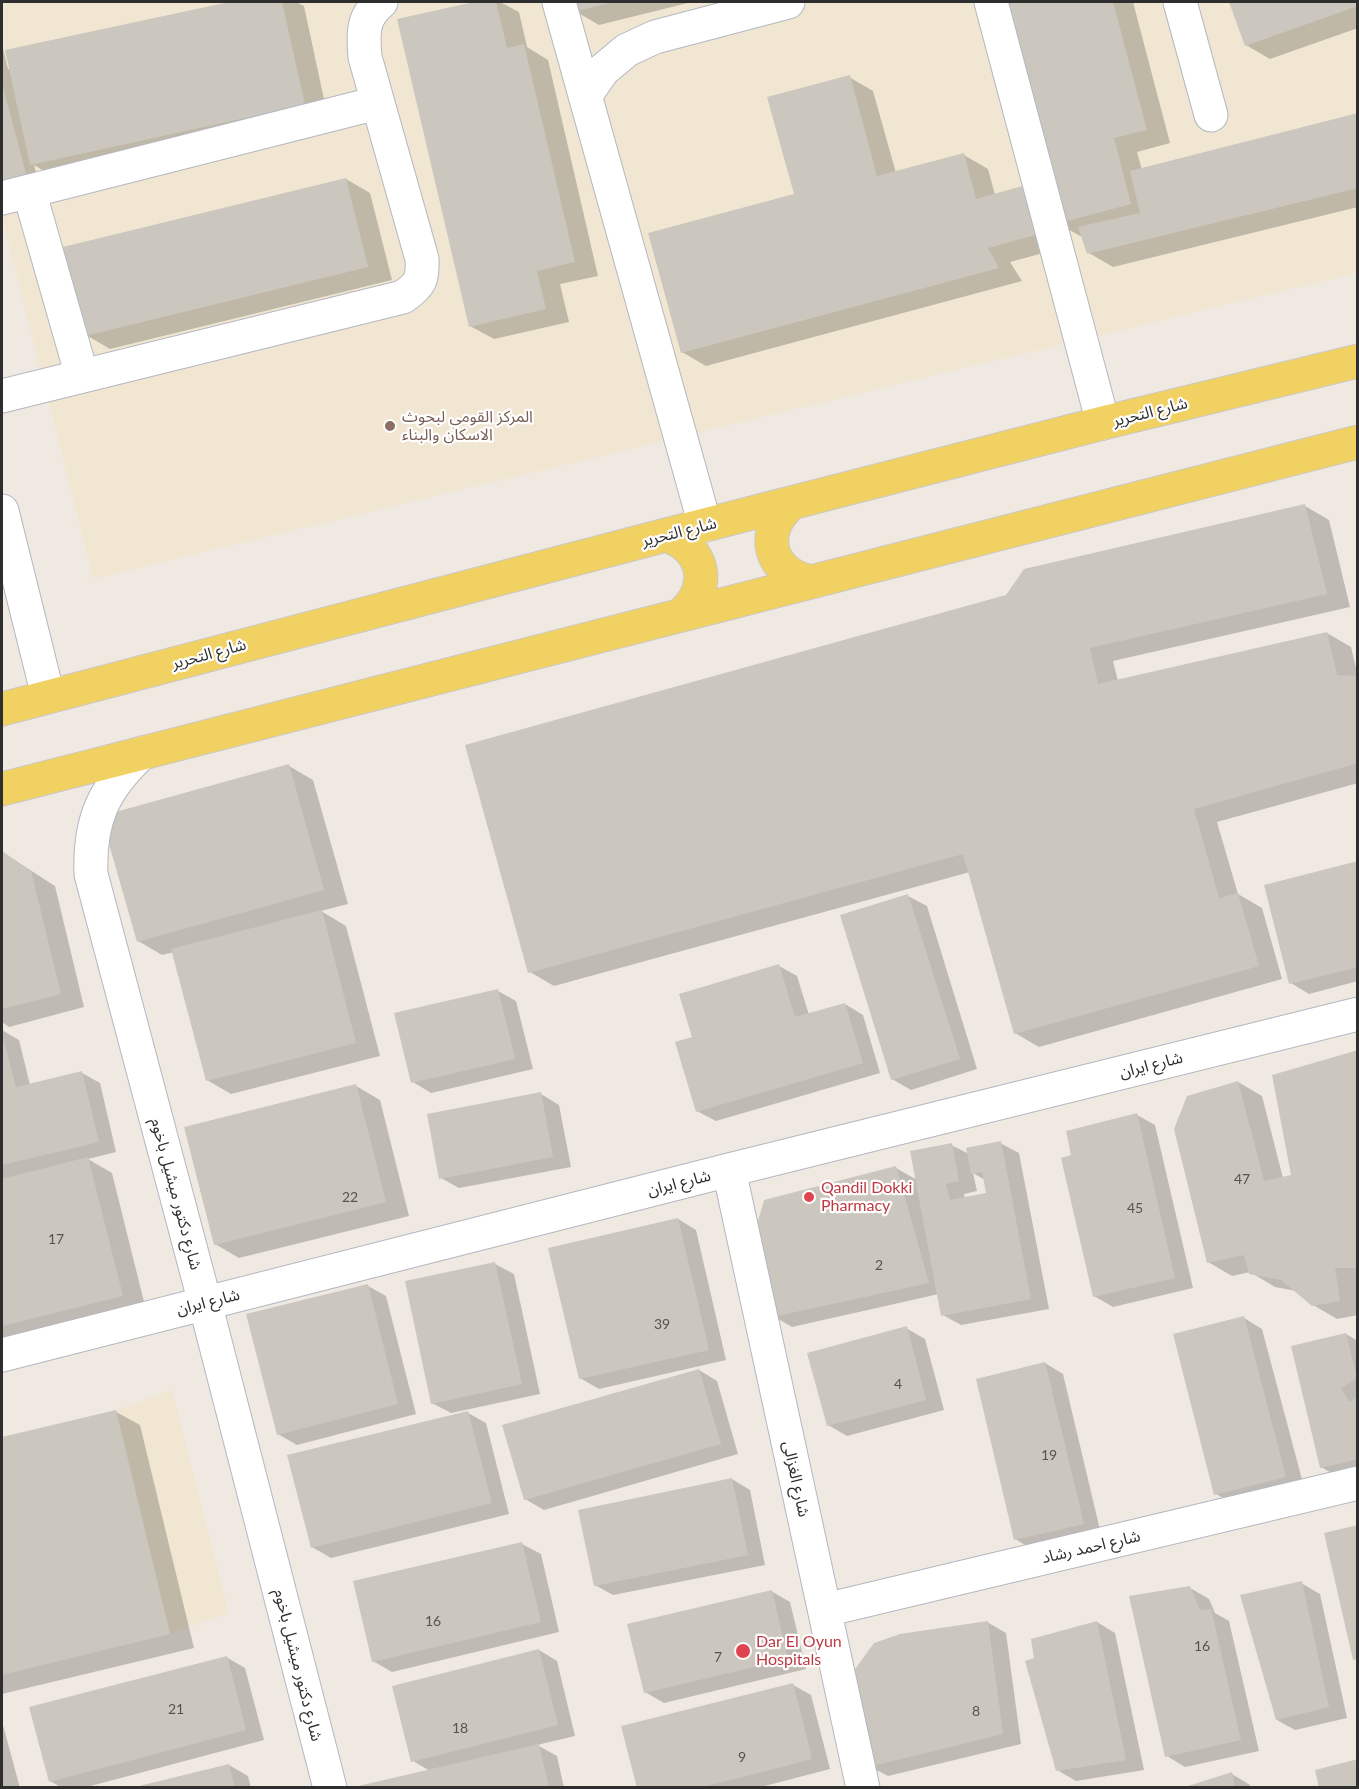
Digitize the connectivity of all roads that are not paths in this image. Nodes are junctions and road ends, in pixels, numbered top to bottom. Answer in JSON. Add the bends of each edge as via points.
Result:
{"nodes":[{"id":1,"x":381,"y":2,"type":"edge"},
{"id":2,"x":559,"y":2,"type":"edge"},
{"id":3,"x":788,"y":2,"type":"edge"},
{"id":4,"x":991,"y":2,"type":"edge"},
{"id":5,"x":1180,"y":2,"type":"edge"},
{"id":6,"x":585,"y":96,"type":"junction"},
{"id":7,"x":377,"y":103,"type":"junction"},
{"id":8,"x":1210,"y":115,"type":"dead end"},
{"id":9,"x":15,"y":195,"type":"edge"},
{"id":10,"x":1358,"y":361,"type":"edge"},
{"id":11,"x":82,"y":376,"type":"junction"},
{"id":12,"x":2,"y":396,"type":"edge"},
{"id":13,"x":1102,"y":423,"type":"junction"},
{"id":14,"x":1356,"y":450,"type":"edge"},
{"id":15,"x":791,"y":504,"type":"junction"},
{"id":16,"x":2,"y":511,"type":"edge"},
{"id":17,"x":705,"y":525,"type":"junction"},
{"id":18,"x":666,"y":535,"type":"junction"},
{"id":19,"x":812,"y":582,"type":"junction"},
{"id":20,"x":681,"y":615,"type":"junction"},
{"id":21,"x":48,"y":696,"type":"junction"},
{"id":22,"x":2,"y":708,"type":"edge"},
{"id":23,"x":142,"y":753,"type":"junction"},
{"id":24,"x":2,"y":789,"type":"edge"},
{"id":25,"x":1358,"y":1014,"type":"edge"},
{"id":26,"x":729,"y":1170,"type":"junction"},
{"id":27,"x":205,"y":1303,"type":"junction"},
{"id":28,"x":2,"y":1355,"type":"edge"},
{"id":29,"x":1358,"y":1483,"type":"edge"},
{"id":30,"x":825,"y":1610,"type":"junction"},
{"id":31,"x":330,"y":1788,"type":"edge"},
{"id":32,"x":863,"y":1788,"type":"edge"}],
"edges":[{"from":1,"to":7,"type":"street","via":[[372,9],[362,32],[364,57]]},
{"from":2,"to":6,"type":"street"},
{"from":3,"to":6,"type":"street","via":[[655,37],[627,50],[603,70]]},
{"from":4,"to":13,"type":"street"},
{"from":5,"to":8,"type":"street"},
{"from":6,"to":17,"type":"street"},
{"from":7,"to":9,"type":"street"},
{"from":7,"to":11,"type":"street","via":[[422,259],[423,275],[416,289],[403,297]]},
{"from":9,"to":11,"type":"street"},
{"from":10,"to":13,"type":"main road","name":"شارع التحرير"},
{"from":11,"to":12,"type":"street"},
{"from":13,"to":15,"type":"main road","name":"شارع التحرير"},
{"from":14,"to":19,"type":"main road"},
{"from":15,"to":17,"type":"main road","name":"شارع التحرير"},
{"from":15,"to":19,"type":"main road","via":[[774,524],[773,550],[787,573]]},
{"from":16,"to":21,"type":"street"},
{"from":17,"to":18,"type":"main road","name":"شارع التحرير"},
{"from":18,"to":20,"type":"main road","via":[[688,547],[700,570],[698,595]]},
{"from":18,"to":21,"type":"main road","name":"شارع التحرير"},
{"from":19,"to":20,"type":"main road"},
{"from":20,"to":23,"type":"main road"},
{"from":21,"to":22,"type":"main road","name":"شارع التحرير"},
{"from":23,"to":24,"type":"main road"},
{"from":23,"to":27,"type":"street","name":"شارع دكتور ميشيل باخوم","via":[[118,778],[100,807],[93,829],[90,874]]},
{"from":25,"to":26,"type":"street","name":"شارع ايران"},
{"from":26,"to":27,"type":"street","name":"شارع ايران"},
{"from":26,"to":30,"type":"street","name":"شارع الغزالى"},
{"from":27,"to":28,"type":"street","name":"شارع ايران"},
{"from":27,"to":31,"type":"street","name":"شارع دكتور ميشيل باخوم"},
{"from":29,"to":30,"type":"street","name":"شارع احمد رشاد"},
{"from":30,"to":32,"type":"street","name":"شارع الغزالى"}]}
